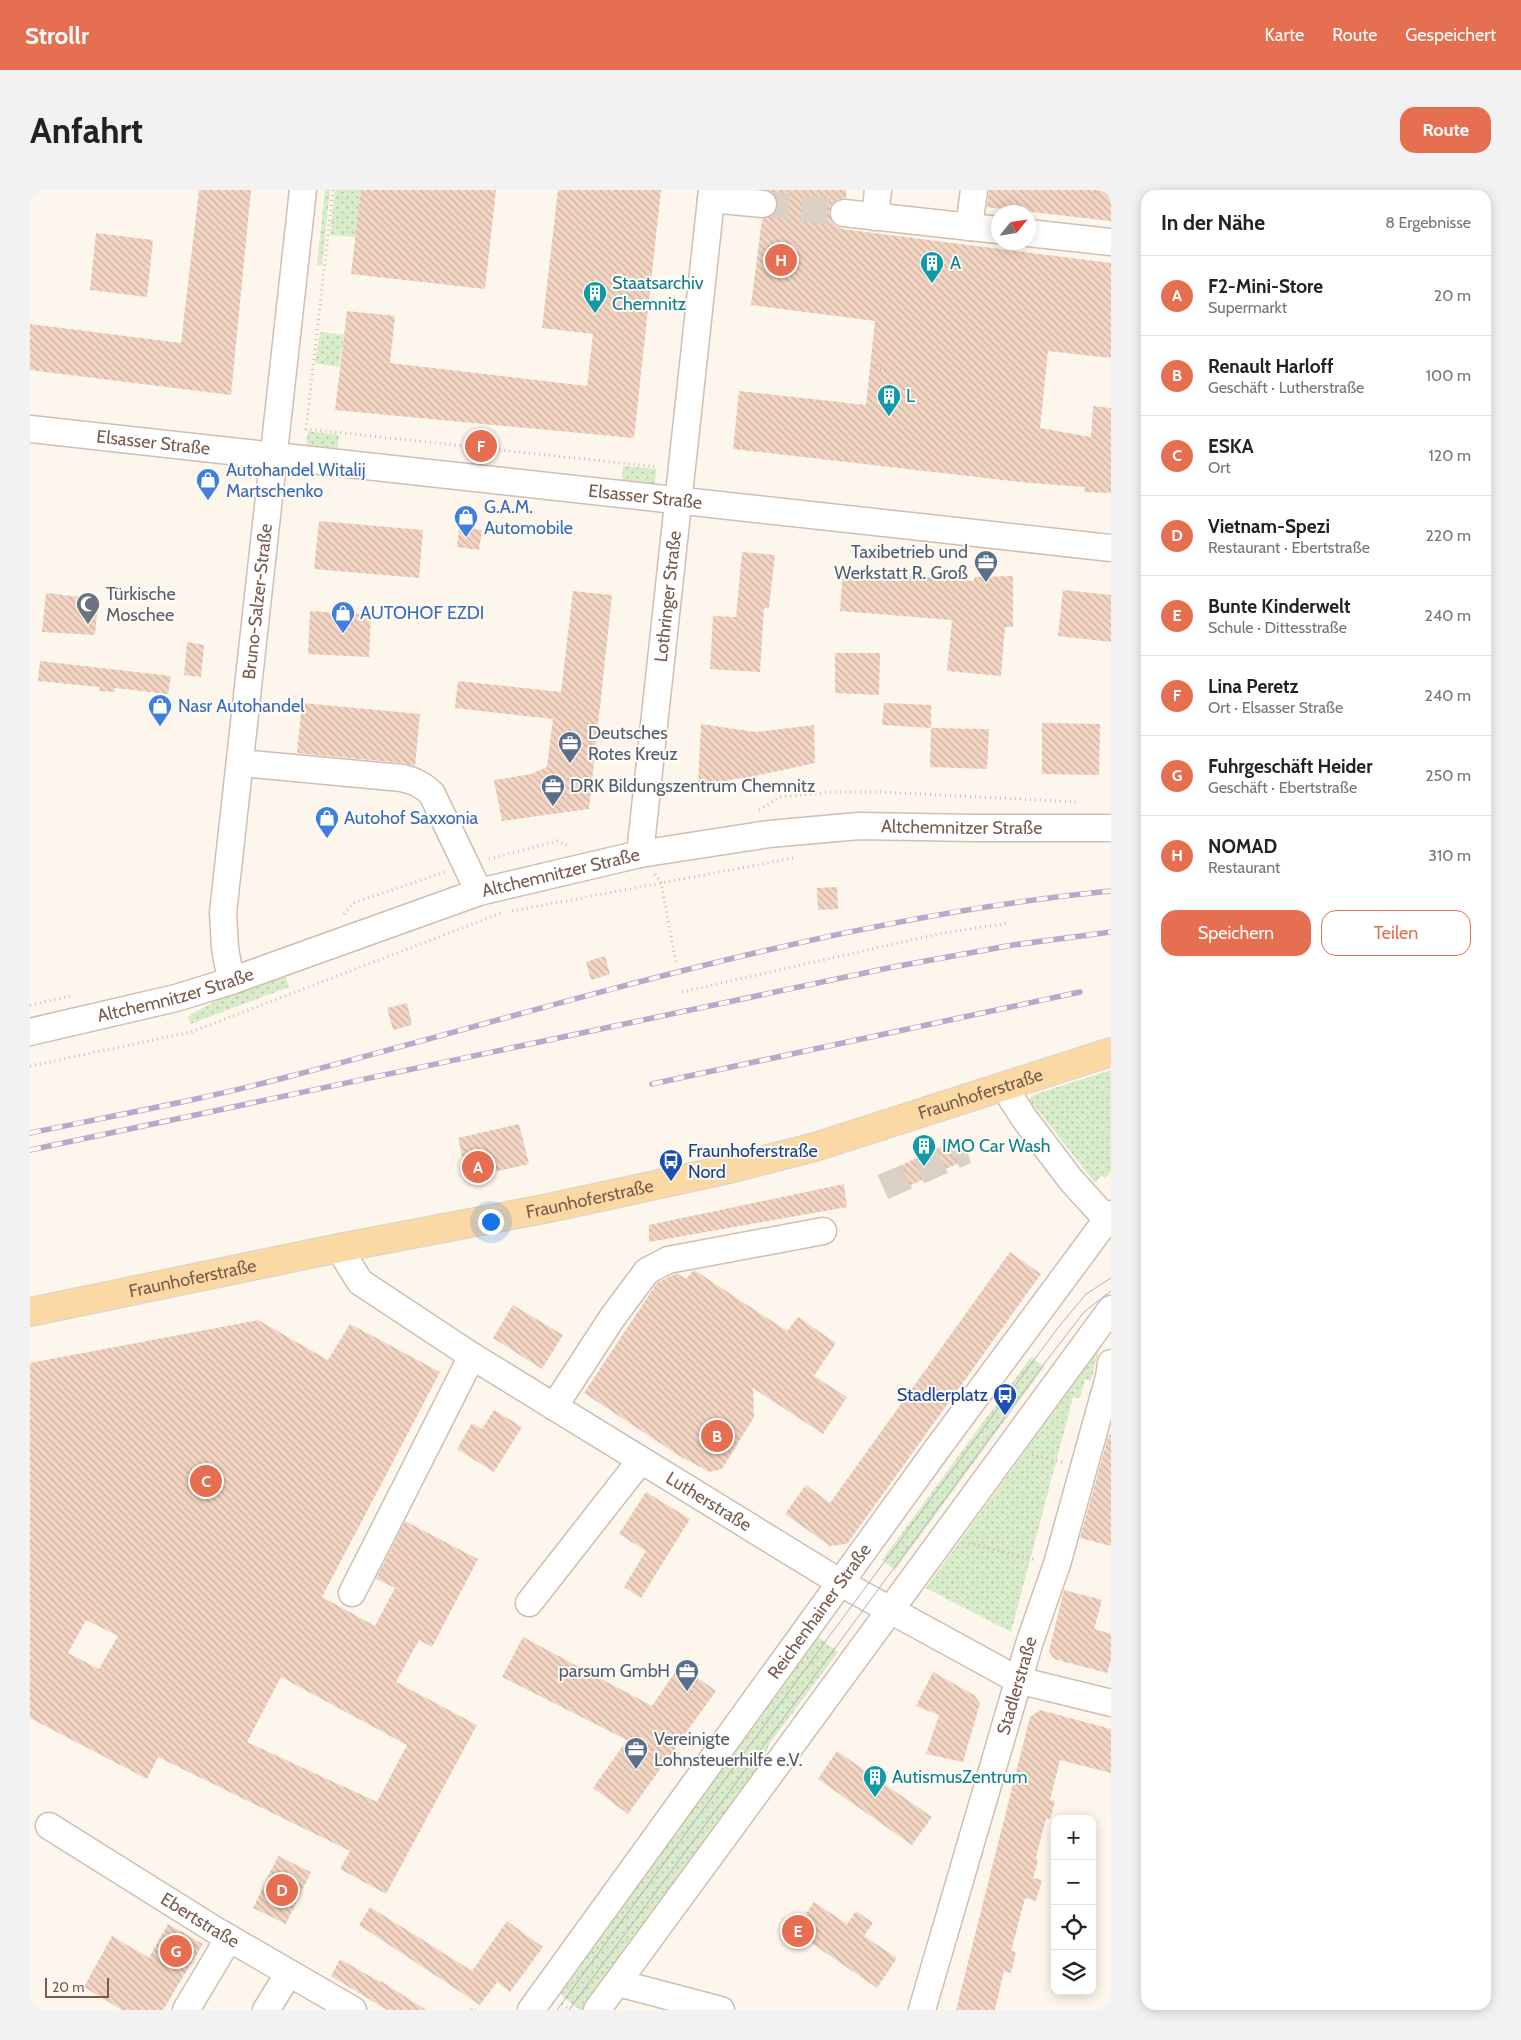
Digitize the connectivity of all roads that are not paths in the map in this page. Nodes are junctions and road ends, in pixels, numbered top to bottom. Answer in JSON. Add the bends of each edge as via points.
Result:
{"nodes":[{"id":1,"x":302,"y":190,"type":"edge"},
{"id":2,"x":878,"y":190,"type":"edge"},
{"id":3,"x":974,"y":190,"type":"edge"},
{"id":4,"x":712,"y":195,"type":"edge"},
{"id":5,"x":763,"y":204,"type":"tunnel mouth"},
{"id":6,"x":844,"y":214,"type":"tunnel mouth"},
{"id":7,"x":875,"y":217,"type":"junction"},
{"id":8,"x":969,"y":227,"type":"junction"},
{"id":9,"x":991,"y":229,"type":"edge"},
{"id":10,"x":1036,"y":234,"type":"edge"},
{"id":11,"x":1111,"y":242,"type":"edge"},
{"id":12,"x":30,"y":429,"type":"edge"},
{"id":13,"x":273,"y":456,"type":"junction"},
{"id":14,"x":678,"y":500,"type":"junction"},
{"id":15,"x":1111,"y":548,"type":"edge"},
{"id":16,"x":240,"y":763,"type":"junction"},
{"id":17,"x":1111,"y":828,"type":"edge"},
{"id":18,"x":640,"y":854,"type":"junction"},
{"id":19,"x":478,"y":892,"type":"junction"},
{"id":20,"x":231,"y":981,"type":"junction"},
{"id":21,"x":30,"y":1032,"type":"edge"},
{"id":22,"x":1111,"y":1052,"type":"edge"},
{"id":23,"x":1004,"y":1087,"type":"junction"},
{"id":24,"x":1110,"y":1220,"type":"edge"},
{"id":25,"x":823,"y":1231,"type":"dead end"},
{"id":26,"x":339,"y":1248,"type":"junction"},
{"id":27,"x":1111,"y":1309,"type":"edge"},
{"id":28,"x":30,"y":1312,"type":"edge"},
{"id":29,"x":472,"y":1356,"type":"junction"},
{"id":30,"x":1110,"y":1370,"type":"edge"},
{"id":31,"x":554,"y":1407,"type":"junction"},
{"id":32,"x":641,"y":1460,"type":"junction"},
{"id":33,"x":842,"y":1583,"type":"junction"},
{"id":34,"x":352,"y":1593,"type":"dead end"},
{"id":35,"x":529,"y":1603,"type":"dead end"},
{"id":36,"x":890,"y":1610,"type":"junction"},
{"id":37,"x":1018,"y":1680,"type":"junction"},
{"id":38,"x":1111,"y":1703,"type":"edge"},
{"id":39,"x":49,"y":1826,"type":"dead end"},
{"id":40,"x":229,"y":1938,"type":"junction"},
{"id":41,"x":289,"y":1973,"type":"junction"},
{"id":42,"x":618,"y":1983,"type":"junction"},
{"id":43,"x":186,"y":2010,"type":"edge"},
{"id":44,"x":266,"y":2010,"type":"edge"},
{"id":45,"x":353,"y":2010,"type":"edge"},
{"id":46,"x":530,"y":2010,"type":"edge"},
{"id":47,"x":597,"y":2010,"type":"edge"},
{"id":48,"x":722,"y":2010,"type":"edge"},
{"id":49,"x":922,"y":2010,"type":"edge"}],
"edges":[{"from":1,"to":13,"type":"street","name":"Bruno-Salzer-Straße"},
{"from":2,"to":7,"type":"street"},
{"from":3,"to":8,"type":"street"},
{"from":4,"to":5,"type":"street"},
{"from":4,"to":14,"type":"street","name":"Lothringer Straße"},
{"from":6,"to":7,"type":"street"},
{"from":7,"to":8,"type":"street"},
{"from":8,"to":9,"type":"street"},
{"from":10,"to":11,"type":"street"},
{"from":12,"to":13,"type":"street","name":"Elsasser Straße"},
{"from":13,"to":14,"type":"street","name":"Elsasser Straße"},
{"from":13,"to":16,"type":"street","name":"Bruno-Salzer-Straße"},
{"from":14,"to":15,"type":"street","name":"Elsasser Straße"},
{"from":14,"to":18,"type":"street","name":"Lothringer Straße"},
{"from":16,"to":19,"type":"street","via":[[415,781],[432,794]]},
{"from":16,"to":20,"type":"street","name":"Bruno-Salzer-Straße","via":[[223,913]]},
{"from":17,"to":18,"type":"street","name":"Altchemnitzer Straße","via":[[850,826],[769,834]]},
{"from":18,"to":19,"type":"street","name":"Altchemnitzer Straße"},
{"from":19,"to":20,"type":"street","name":"Altchemnitzer Straße"},
{"from":20,"to":21,"type":"street","name":"Altchemnitzer Straße","via":[[143,1007]]},
{"from":22,"to":23,"type":"main road","name":"Fraunhoferstraße"},
{"from":23,"to":24,"type":"street","via":[[1070,1180]]},
{"from":23,"to":26,"type":"main road","name":"Fraunhoferstraße","via":[[815,1147],[729,1169]]},
{"from":24,"to":33,"type":"street","name":"Reichenhainer Straße","via":[[937,1449]]},
{"from":25,"to":31,"type":"street","via":[[668,1260],[647,1271]]},
{"from":26,"to":28,"type":"main road","name":"Fraunhoferstraße"},
{"from":26,"to":29,"type":"street","name":"Lutherstraße","via":[[360,1282]]},
{"from":27,"to":36,"type":"street"},
{"from":29,"to":31,"type":"street","name":"Lutherstraße"},
{"from":29,"to":34,"type":"street"},
{"from":30,"to":37,"type":"street","name":"Stadlerstraße","via":[[1057,1564]]},
{"from":31,"to":32,"type":"street","name":"Lutherstraße"},
{"from":32,"to":33,"type":"street","name":"Lutherstraße"},
{"from":32,"to":35,"type":"street"},
{"from":33,"to":36,"type":"street","name":"Lutherstraße"},
{"from":33,"to":46,"type":"street","name":"Reichenhainer Straße"},
{"from":36,"to":37,"type":"street","name":"Lutherstraße"},
{"from":36,"to":42,"type":"street"},
{"from":37,"to":38,"type":"street","name":"Lutherstraße"},
{"from":37,"to":49,"type":"street","name":"Stadlerstraße"},
{"from":39,"to":40,"type":"street","name":"Ebertstraße"},
{"from":40,"to":41,"type":"street","name":"Ebertstraße"},
{"from":40,"to":43,"type":"street"},
{"from":41,"to":44,"type":"street"},
{"from":41,"to":45,"type":"street","name":"Ebertstraße"},
{"from":42,"to":47,"type":"street"},
{"from":42,"to":48,"type":"street"}]}
